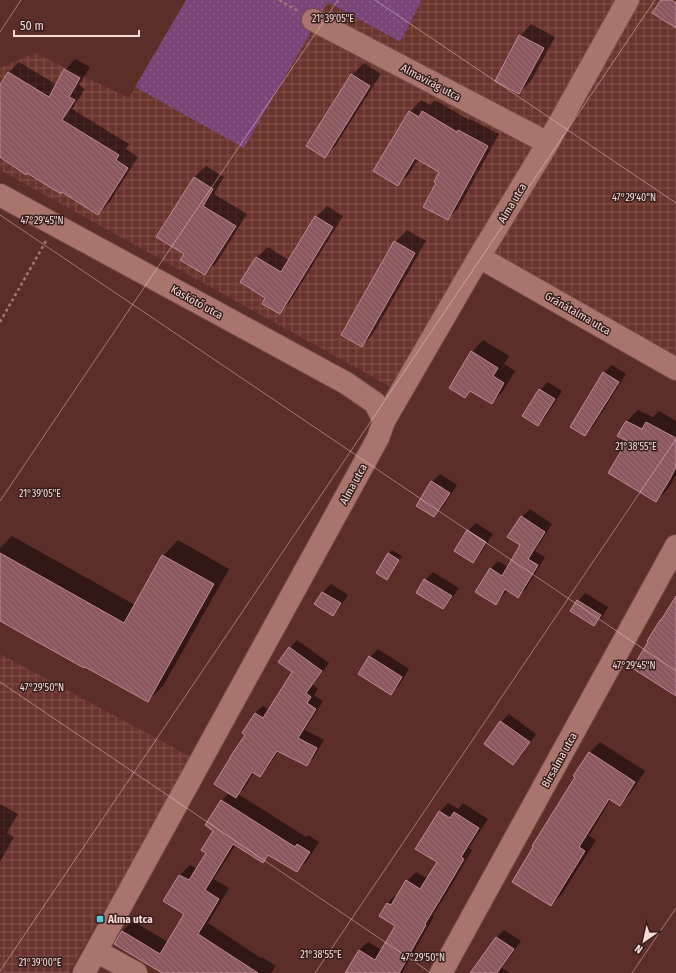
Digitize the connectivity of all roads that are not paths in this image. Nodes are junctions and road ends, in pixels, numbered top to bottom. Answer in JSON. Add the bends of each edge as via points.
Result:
{"nodes":[{"id":1,"x":628,"y":0,"type":"edge"},
{"id":2,"x":313,"y":20,"type":"dead end"},
{"id":3,"x":548,"y":143,"type":"junction"},
{"id":4,"x":0,"y":195,"type":"edge"},
{"id":5,"x":479,"y":256,"type":"junction"},
{"id":6,"x":676,"y":369,"type":"edge"},
{"id":7,"x":384,"y":422,"type":"junction"},
{"id":8,"x":676,"y":546,"type":"edge"},
{"id":9,"x":96,"y":951,"type":"junction"},
{"id":10,"x":84,"y":973,"type":"edge"},
{"id":11,"x":136,"y":973,"type":"edge"},
{"id":12,"x":441,"y":973,"type":"edge"}],
"edges":[{"from":1,"to":3,"type":"street","name":"Alma utca"},
{"from":2,"to":3,"type":"street","name":"Almavirág utca"},
{"from":3,"to":5,"type":"street","name":"Alma utca"},
{"from":4,"to":7,"type":"street","name":"Kaskötő utca","via":[[346,383],[375,403]]},
{"from":5,"to":6,"type":"street","name":"Gránátalma utca"},
{"from":5,"to":7,"type":"street","name":"Alma utca"},
{"from":7,"to":9,"type":"street","name":"Alma utca","via":[[378,438]]},
{"from":8,"to":12,"type":"street","name":"Birsalma utca"},
{"from":9,"to":10,"type":"street","name":"Alma utca"},
{"from":9,"to":11,"type":"street"}]}
